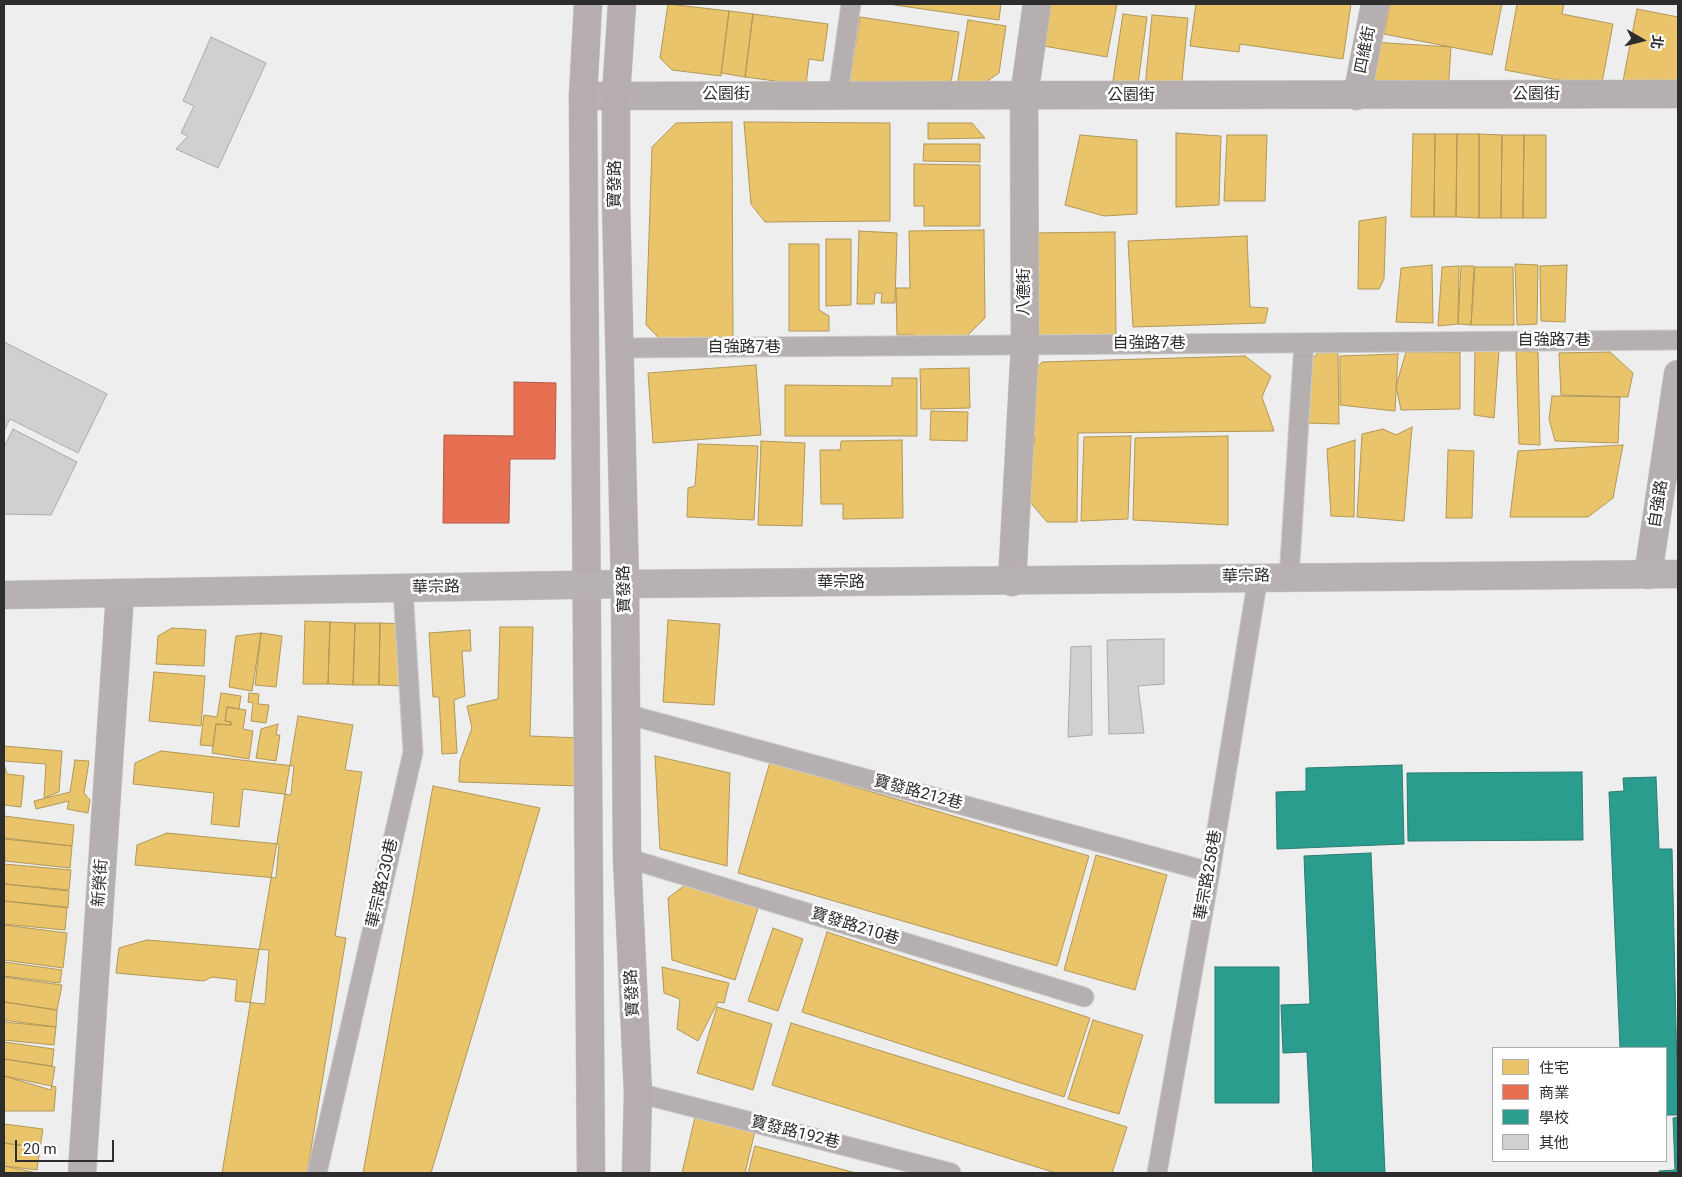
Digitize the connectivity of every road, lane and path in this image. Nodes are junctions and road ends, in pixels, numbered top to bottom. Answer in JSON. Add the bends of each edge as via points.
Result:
{"nodes":[{"id":1,"x":588,"y":4,"type":"edge"},
{"id":2,"x":622,"y":4,"type":"edge"},
{"id":3,"x":851,"y":4,"type":"edge"},
{"id":4,"x":1037,"y":4,"type":"edge"},
{"id":5,"x":1375,"y":4,"type":"edge"},
{"id":6,"x":1678,"y":94,"type":"edge"},
{"id":7,"x":838,"y":95,"type":"junction"},
{"id":8,"x":583,"y":96,"type":"junction"},
{"id":9,"x":616,"y":96,"type":"junction"},
{"id":10,"x":1024,"y":96,"type":"junction"},
{"id":11,"x":1357,"y":96,"type":"junction"},
{"id":12,"x":1678,"y":340,"type":"edge"},
{"id":13,"x":1304,"y":343,"type":"junction"},
{"id":14,"x":1025,"y":345,"type":"junction"},
{"id":15,"x":620,"y":348,"type":"junction"},
{"id":16,"x":1678,"y":374,"type":"edge"},
{"id":17,"x":1678,"y":574,"type":"edge"},
{"id":18,"x":1648,"y":575,"type":"junction"},
{"id":19,"x":1258,"y":577,"type":"junction"},
{"id":20,"x":1289,"y":577,"type":"junction"},
{"id":21,"x":1012,"y":582,"type":"junction"},
{"id":22,"x":625,"y":584,"type":"junction"},
{"id":23,"x":587,"y":586,"type":"junction"},
{"id":24,"x":403,"y":589,"type":"junction"},
{"id":25,"x":120,"y":593,"type":"junction"},
{"id":26,"x":4,"y":595,"type":"edge"},
{"id":27,"x":626,"y":714,"type":"junction"},
{"id":28,"x":626,"y":858,"type":"junction"},
{"id":29,"x":1210,"y":872,"type":"junction"},
{"id":30,"x":1084,"y":997,"type":"dead end"},
{"id":31,"x":638,"y":1093,"type":"junction"},
{"id":32,"x":82,"y":1173,"type":"edge"},
{"id":33,"x":317,"y":1173,"type":"edge"},
{"id":34,"x":591,"y":1173,"type":"edge"},
{"id":35,"x":636,"y":1173,"type":"edge"},
{"id":36,"x":951,"y":1173,"type":"edge"},
{"id":37,"x":1157,"y":1173,"type":"edge"}],
"edges":[{"from":1,"to":8,"type":"main road","name":"寶發路"},
{"from":2,"to":9,"type":"main road","name":"寶發路"},
{"from":3,"to":7,"type":"lane"},
{"from":4,"to":10,"type":"street","name":"八德街"},
{"from":5,"to":11,"type":"street","name":"四維街"},
{"from":6,"to":11,"type":"street","name":"公園街"},
{"from":7,"to":9,"type":"street","name":"公園街"},
{"from":7,"to":10,"type":"street","name":"公園街"},
{"from":8,"to":9,"type":"street","name":"公園街"},
{"from":8,"to":23,"type":"main road","name":"寶發路"},
{"from":9,"to":15,"type":"main road","name":"寶發路"},
{"from":10,"to":11,"type":"street","name":"公園街"},
{"from":10,"to":14,"type":"street","name":"八德街"},
{"from":12,"to":13,"type":"lane","name":"自強路7巷"},
{"from":13,"to":14,"type":"lane","name":"自強路7巷"},
{"from":13,"to":20,"type":"lane"},
{"from":14,"to":15,"type":"lane","name":"自強路7巷"},
{"from":14,"to":21,"type":"street","name":"八德街"},
{"from":15,"to":22,"type":"main road","name":"寶發路"},
{"from":16,"to":18,"type":"street","name":"自強路"},
{"from":17,"to":18,"type":"main road","name":"華宗路"},
{"from":18,"to":20,"type":"main road","name":"華宗路"},
{"from":19,"to":20,"type":"main road","name":"華宗路"},
{"from":19,"to":21,"type":"main road","name":"華宗路"},
{"from":19,"to":29,"type":"lane","name":"華宗路258巷"},
{"from":21,"to":22,"type":"main road","name":"華宗路"},
{"from":22,"to":23,"type":"main road","name":"華宗路"},
{"from":22,"to":27,"type":"main road","name":"寶發路"},
{"from":23,"to":24,"type":"main road","name":"華宗路"},
{"from":23,"to":34,"type":"main road","name":"寶發路"},
{"from":24,"to":25,"type":"main road","name":"華宗路"},
{"from":24,"to":33,"type":"lane","name":"華宗路230巷","via":[[413,752]]},
{"from":25,"to":26,"type":"main road","name":"華宗路"},
{"from":25,"to":32,"type":"street","name":"新榮街"},
{"from":27,"to":28,"type":"main road","name":"寶發路"},
{"from":27,"to":29,"type":"lane","name":"寶發路212巷"},
{"from":28,"to":30,"type":"lane","name":"寶發路210巷"},
{"from":28,"to":31,"type":"main road","name":"寶發路"},
{"from":29,"to":37,"type":"lane","name":"華宗路258巷"},
{"from":31,"to":35,"type":"main road","name":"寶發路"},
{"from":31,"to":36,"type":"lane","name":"寶發路192巷"}]}
